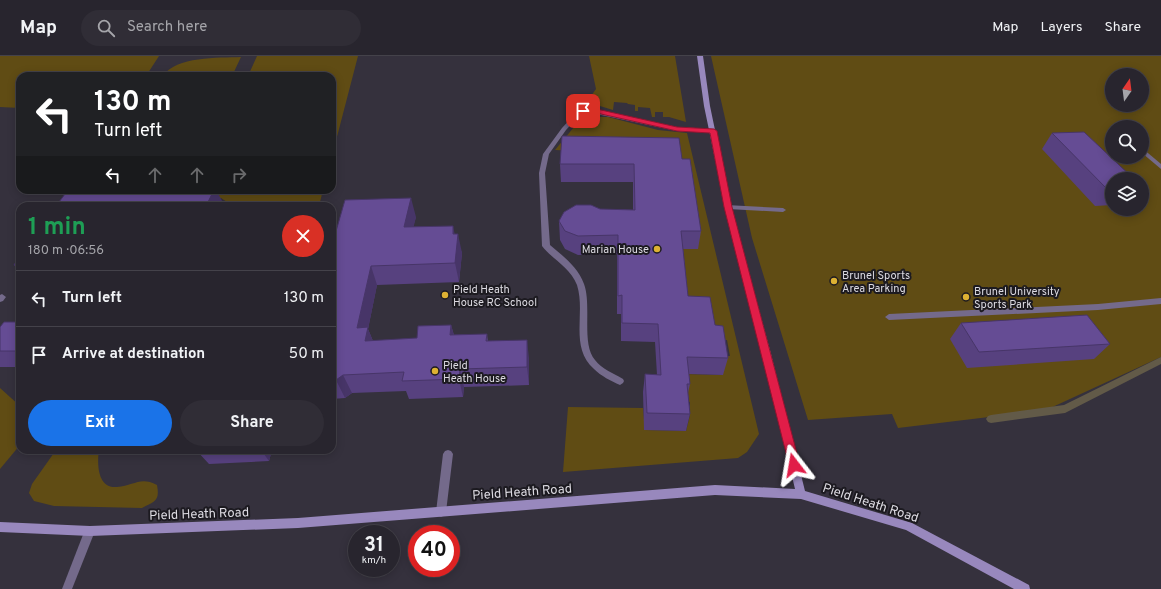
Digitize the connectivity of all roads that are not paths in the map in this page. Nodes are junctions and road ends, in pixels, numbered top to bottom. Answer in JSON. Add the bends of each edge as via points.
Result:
{"nodes":[{"id":1,"x":700,"y":56,"type":"edge"},
{"id":2,"x":714,"y":131,"type":"junction"},
{"id":3,"x":1149,"y":156,"type":"edge"},
{"id":4,"x":1161,"y":167,"type":"edge"},
{"id":5,"x":728,"y":207,"type":"junction"},
{"id":6,"x":783,"y":210,"type":"dead end"},
{"id":7,"x":1161,"y":301,"type":"edge"},
{"id":8,"x":890,"y":316,"type":"dead end"},
{"id":9,"x":620,"y":382,"type":"dead end"},
{"id":10,"x":448,"y":454,"type":"dead end"},
{"id":11,"x":801,"y":494,"type":"junction"},
{"id":12,"x":441,"y":512,"type":"junction"},
{"id":13,"x":0,"y":527,"type":"edge"},
{"id":14,"x":90,"y":531,"type":"junction"},
{"id":15,"x":67,"y":589,"type":"edge"},
{"id":16,"x":1025,"y":589,"type":"edge"}],
"edges":[{"from":1,"to":2,"type":"street","via":[[707,106]]},
{"from":2,"to":5,"type":"street"},
{"from":2,"to":9,"type":"street","via":[[677,129],[588,110],[577,115],[546,154],[542,173],[546,246],[574,271],[582,287],[584,346],[589,359],[600,372]]},
{"from":3,"to":4,"type":"street"},
{"from":5,"to":6,"type":"street"},
{"from":5,"to":11,"type":"street"},
{"from":7,"to":8,"type":"street","via":[[1098,307]]},
{"from":10,"to":12,"type":"street"},
{"from":11,"to":12,"type":"street","name":"Pield Heath Road","via":[[715,490]]},
{"from":11,"to":16,"type":"street","name":"Pield Heath Road","via":[[908,526]]},
{"from":12,"to":14,"type":"street","name":"Pield Heath Road","via":[[298,523]]},
{"from":13,"to":14,"type":"street","name":"Pield Heath Road"},
{"from":14,"to":15,"type":"street"}]}
